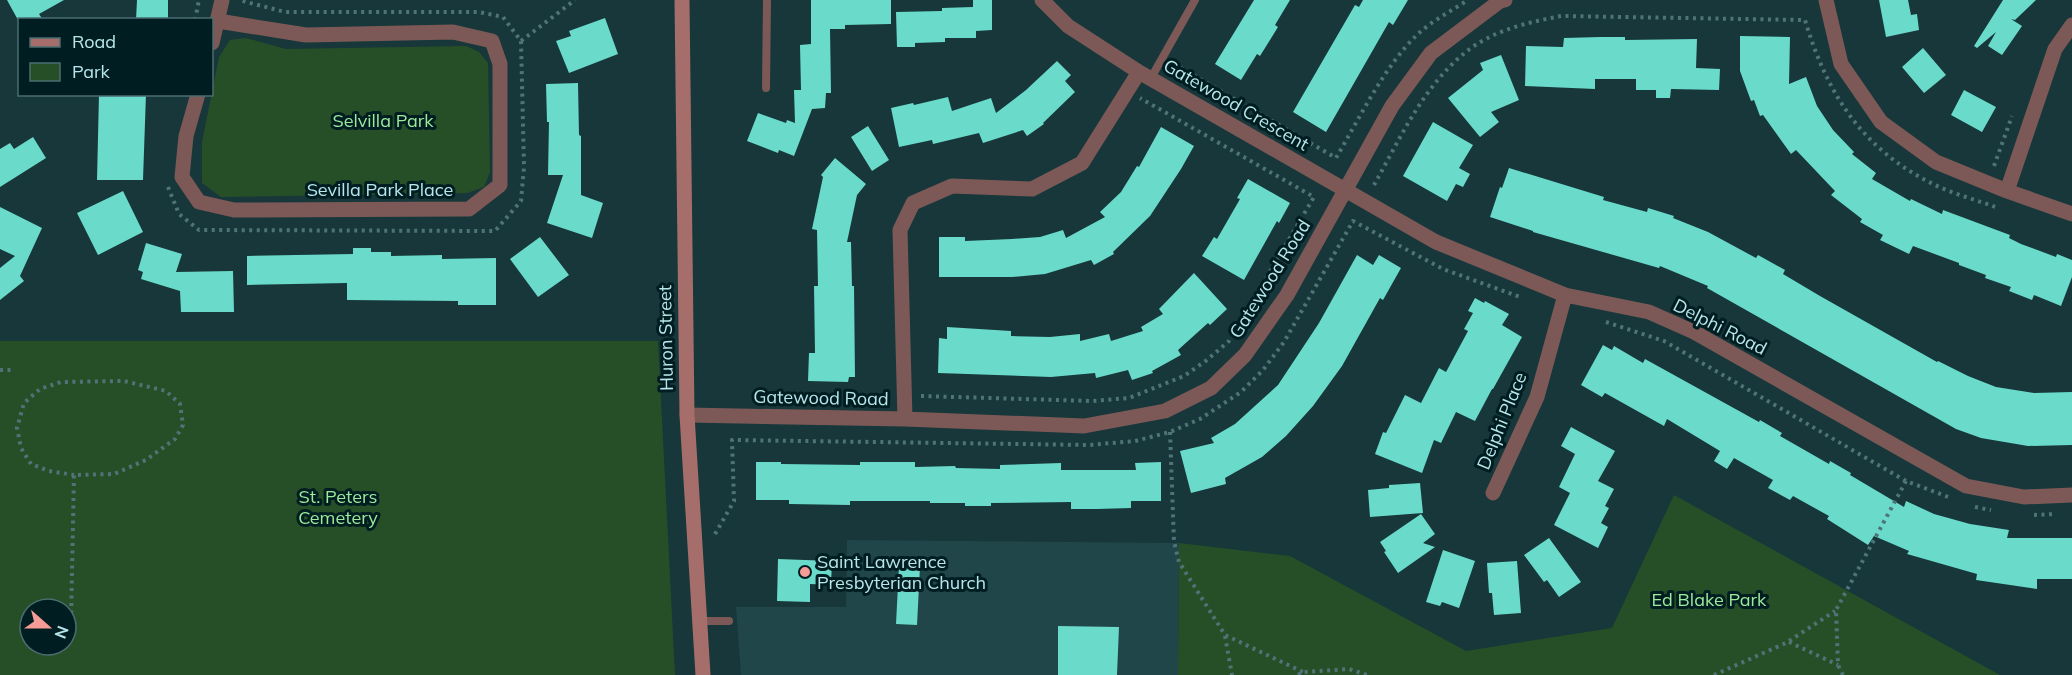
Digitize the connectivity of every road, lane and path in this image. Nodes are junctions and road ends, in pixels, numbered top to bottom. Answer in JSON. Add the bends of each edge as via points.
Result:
{"nodes":[{"id":1,"x":199,"y":0,"type":"edge"},
{"id":2,"x":222,"y":0,"type":"edge"},
{"id":3,"x":239,"y":0,"type":"edge"},
{"id":4,"x":575,"y":0,"type":"edge"},
{"id":5,"x":682,"y":0,"type":"edge"},
{"id":6,"x":767,"y":0,"type":"edge"},
{"id":7,"x":1042,"y":0,"type":"edge"},
{"id":8,"x":1195,"y":0,"type":"edge"},
{"id":9,"x":1468,"y":0,"type":"edge"},
{"id":10,"x":1501,"y":0,"type":"edge"},
{"id":11,"x":1820,"y":0,"type":"edge"},
{"id":12,"x":1826,"y":0,"type":"edge"},
{"id":13,"x":195,"y":18,"type":"edge"},
{"id":14,"x":218,"y":21,"type":"junction"},
{"id":15,"x":2072,"y":25,"type":"edge"},
{"id":16,"x":213,"y":40,"type":"edge"},
{"id":17,"x":521,"y":41,"type":"junction"},
{"id":18,"x":1174,"y":64,"type":"dead end"},
{"id":19,"x":1145,"y":75,"type":"junction"},
{"id":20,"x":766,"y":88,"type":"dead end"},
{"id":21,"x":197,"y":96,"type":"edge"},
{"id":22,"x":1139,"y":98,"type":"dead end"},
{"id":23,"x":168,"y":180,"type":"dead end"},
{"id":24,"x":1374,"y":185,"type":"dead end"},
{"id":25,"x":1346,"y":191,"type":"junction"},
{"id":26,"x":2007,"y":191,"type":"junction"},
{"id":27,"x":2009,"y":212,"type":"dead end"},
{"id":28,"x":2072,"y":214,"type":"edge"},
{"id":29,"x":1564,"y":295,"type":"junction"},
{"id":30,"x":1530,"y":300,"type":"dead end"},
{"id":31,"x":1600,"y":320,"type":"dead end"},
{"id":32,"x":0,"y":370,"type":"edge"},
{"id":33,"x":13,"y":370,"type":"dead end"},
{"id":34,"x":921,"y":396,"type":"dead end"},
{"id":35,"x":687,"y":415,"type":"junction"},
{"id":36,"x":904,"y":419,"type":"junction"},
{"id":37,"x":1170,"y":432,"type":"junction"},
{"id":38,"x":74,"y":475,"type":"junction"},
{"id":39,"x":1906,"y":481,"type":"junction"},
{"id":40,"x":1493,"y":493,"type":"dead end"},
{"id":41,"x":2072,"y":495,"type":"edge"},
{"id":42,"x":1959,"y":501,"type":"dead end"},
{"id":43,"x":1969,"y":505,"type":"dead end"},
{"id":44,"x":2001,"y":511,"type":"dead end"},
{"id":45,"x":2062,"y":514,"type":"dead end"},
{"id":46,"x":2032,"y":515,"type":"dead end"},
{"id":47,"x":714,"y":534,"type":"dead end"},
{"id":48,"x":71,"y":597,"type":"edge"},
{"id":49,"x":1836,"y":610,"type":"junction"},
{"id":50,"x":699,"y":621,"type":"junction"},
{"id":51,"x":729,"y":621,"type":"dead end"},
{"id":52,"x":1225,"y":635,"type":"junction"},
{"id":53,"x":1789,"y":641,"type":"junction"},
{"id":54,"x":1838,"y":665,"type":"junction"},
{"id":55,"x":1304,"y":672,"type":"junction"},
{"id":56,"x":703,"y":675,"type":"edge"},
{"id":57,"x":1232,"y":675,"type":"edge"},
{"id":58,"x":1298,"y":675,"type":"edge"},
{"id":59,"x":1367,"y":675,"type":"edge"},
{"id":60,"x":1714,"y":675,"type":"edge"},
{"id":61,"x":1843,"y":675,"type":"edge"}],
"edges":[{"from":1,"to":13,"type":"path"},
{"from":2,"to":14,"type":"street"},
{"from":3,"to":17,"type":"path","via":[[285,12],[479,12],[503,17]]},
{"from":4,"to":17,"type":"path"},
{"from":5,"to":35,"type":"main road","name":"Huron Street"},
{"from":6,"to":20,"type":"lane"},
{"from":7,"to":19,"type":"street","via":[[1068,26]]},
{"from":8,"to":19,"type":"lane"},
{"from":9,"to":18,"type":"path","via":[[1411,42],[1378,87],[1336,158]]},
{"from":10,"to":25,"type":"street","name":"Gatewood Road","via":[[1431,53],[1392,106]]},
{"from":11,"to":12,"type":"street"},
{"from":12,"to":26,"type":"street","via":[[1841,64],[1881,122],[1936,162]]},
{"from":14,"to":16,"type":"street"},
{"from":14,"to":21,"type":"street","name":"Sevilla Park Place","via":[[306,35],[453,32],[492,41],[500,64],[500,185],[469,208],[234,210],[199,202],[182,177],[186,136]]},
{"from":15,"to":26,"type":"street","via":[[2055,49]]},
{"from":17,"to":23,"type":"path","via":[[521,201],[495,231],[199,230],[179,214],[168,191]]},
{"from":19,"to":25,"type":"street","name":"Gatewood Crescent"},
{"from":19,"to":36,"type":"street","name":"Gatewood Crescent","via":[[1082,162],[1032,189],[952,186],[913,203],[900,230]]},
{"from":22,"to":34,"type":"path","via":[[1314,196],[1229,341],[1184,376],[1129,398]]},
{"from":24,"to":27,"type":"path","via":[[1436,83],[1472,48],[1501,32],[1561,16],[1804,20],[1819,63],[1840,103],[1880,150],[1935,185]]},
{"from":25,"to":29,"type":"street","name":"Delphi Road","via":[[1436,242]]},
{"from":25,"to":36,"type":"street","name":"Gatewood Road","via":[[1287,296],[1245,355],[1211,388],[1165,411],[1084,426]]},
{"from":26,"to":28,"type":"street"},
{"from":29,"to":40,"type":"street","name":"Delphi Place","via":[[1537,397]]},
{"from":29,"to":41,"type":"street","name":"Delphi Road","via":[[1649,312],[1694,332],[1966,486],[2024,497]]},
{"from":30,"to":37,"type":"path","via":[[1443,269],[1353,221],[1284,342],[1263,370],[1212,412]]},
{"from":31,"to":39,"type":"path","via":[[1664,341]]},
{"from":32,"to":33,"type":"path"},
{"from":35,"to":36,"type":"street","name":"Gatewood Road"},
{"from":35,"to":50,"type":"main road","name":"Huron Street"},
{"from":37,"to":47,"type":"path","via":[[1089,446],[732,440],[734,501]]},
{"from":37,"to":52,"type":"path","via":[[1174,542],[1179,562]]},
{"from":38,"to":38,"type":"path","via":[[114,474],[146,460],[175,439],[183,425],[180,404],[166,391],[124,381],[61,382],[40,389],[24,403],[17,428],[21,448],[31,464]]},
{"from":38,"to":48,"type":"path"},
{"from":39,"to":42,"type":"path"},
{"from":39,"to":49,"type":"path"},
{"from":43,"to":44,"type":"path"},
{"from":45,"to":46,"type":"path"},
{"from":49,"to":53,"type":"path"},
{"from":49,"to":54,"type":"path"},
{"from":50,"to":51,"type":"lane"},
{"from":50,"to":56,"type":"main road","name":"Huron Street"},
{"from":52,"to":55,"type":"path"},
{"from":52,"to":57,"type":"path"},
{"from":53,"to":54,"type":"path"},
{"from":53,"to":60,"type":"path"},
{"from":54,"to":61,"type":"path"},
{"from":55,"to":58,"type":"path"},
{"from":55,"to":59,"type":"path","via":[[1349,669]]}]}
